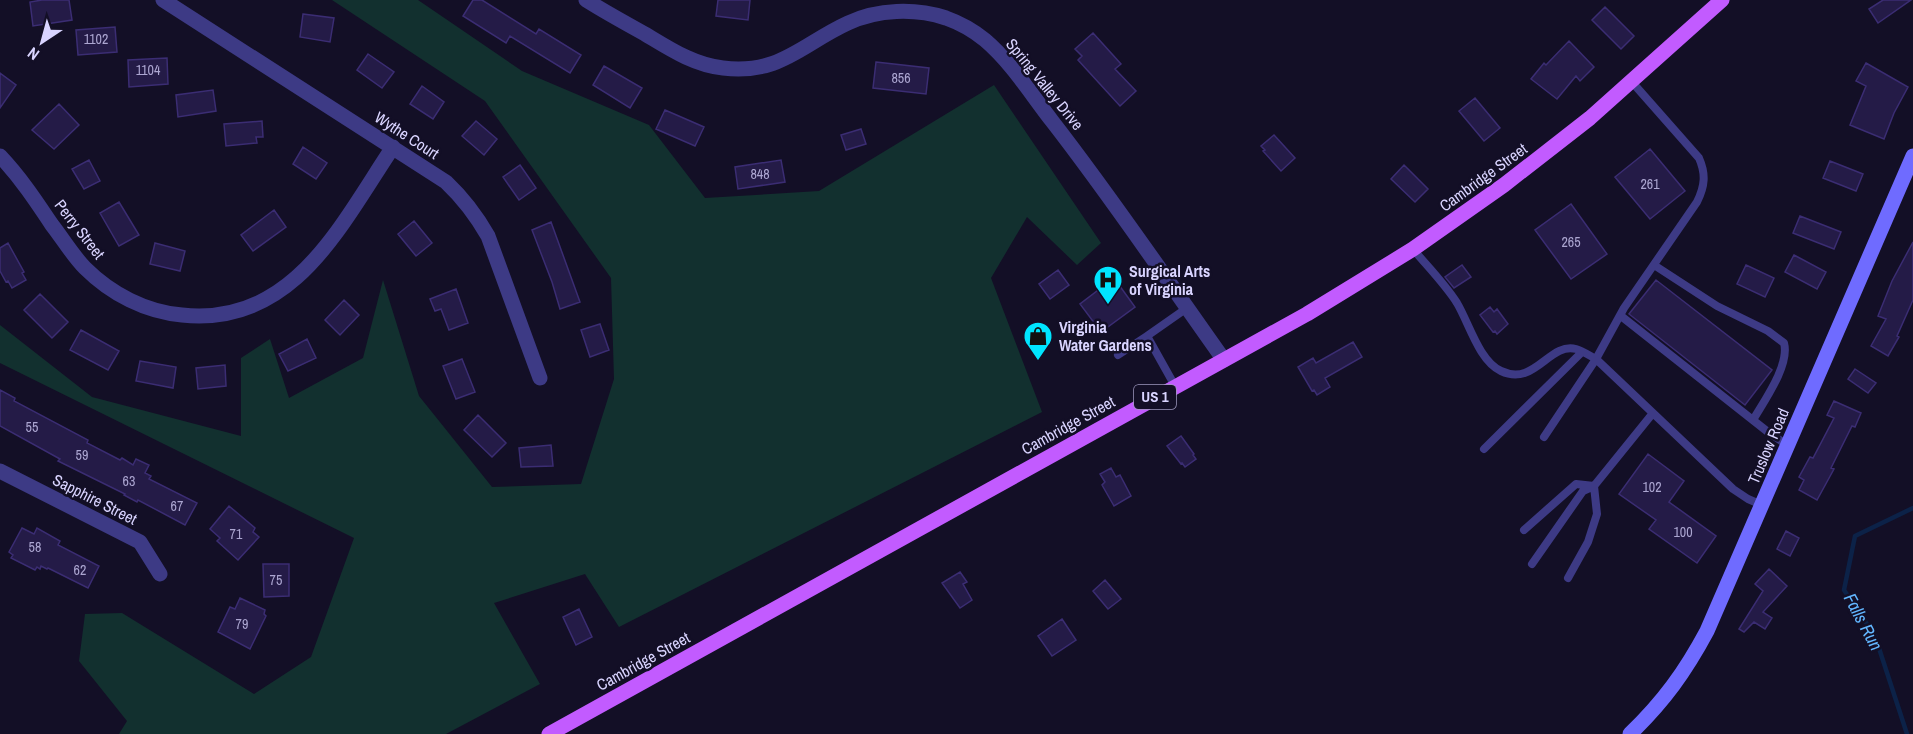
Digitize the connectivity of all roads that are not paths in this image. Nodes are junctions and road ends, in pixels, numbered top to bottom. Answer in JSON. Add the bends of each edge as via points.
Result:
{"nodes":[{"id":1,"x":164,"y":0,"type":"edge"},
{"id":2,"x":586,"y":0,"type":"edge"},
{"id":3,"x":1722,"y":0,"type":"edge"},
{"id":4,"x":1632,"y":82,"type":"junction"},
{"id":5,"x":393,"y":147,"type":"junction"},
{"id":6,"x":0,"y":156,"type":"edge"},
{"id":7,"x":1913,"y":156,"type":"edge"},
{"id":8,"x":1413,"y":249,"type":"junction"},
{"id":9,"x":1654,"y":265,"type":"junction"},
{"id":10,"x":1187,"y":308,"type":"junction"},
{"id":11,"x":1621,"y":316,"type":"junction"},
{"id":12,"x":1147,"y":336,"type":"junction"},
{"id":13,"x":1582,"y":352,"type":"junction"},
{"id":14,"x":1118,"y":355,"type":"dead end"},
{"id":15,"x":1596,"y":359,"type":"junction"},
{"id":16,"x":1224,"y":360,"type":"junction"},
{"id":17,"x":540,"y":378,"type":"dead end"},
{"id":18,"x":1176,"y":386,"type":"junction"},
{"id":19,"x":1653,"y":413,"type":"junction"},
{"id":20,"x":1753,"y":420,"type":"junction"},
{"id":21,"x":1544,"y":437,"type":"dead end"},
{"id":22,"x":1788,"y":445,"type":"junction"},
{"id":23,"x":1484,"y":449,"type":"dead end"},
{"id":24,"x":0,"y":471,"type":"edge"},
{"id":25,"x":1594,"y":486,"type":"junction"},
{"id":26,"x":1762,"y":505,"type":"junction"},
{"id":27,"x":1524,"y":530,"type":"dead end"},
{"id":28,"x":1532,"y":564,"type":"dead end"},
{"id":29,"x":160,"y":574,"type":"dead end"},
{"id":30,"x":1568,"y":578,"type":"dead end"},
{"id":31,"x":549,"y":734,"type":"edge"},
{"id":32,"x":1630,"y":734,"type":"edge"}],
"edges":[{"from":1,"to":5,"type":"street","name":"Wythe Court"},
{"from":2,"to":10,"type":"street","name":"Spring Valley Drive","via":[[682,56],[724,68],[767,66],[787,59],[846,23],[876,14],[924,13],[966,27],[1008,64]]},
{"from":3,"to":4,"type":"main road","name":"Cambridge Street","number":"US 1"},
{"from":4,"to":8,"type":"main road","name":"Cambridge Street","number":"US 1","via":[[1504,185]]},
{"from":4,"to":9,"type":"lane","via":[[1699,158],[1705,179],[1697,202]]},
{"from":5,"to":6,"type":"street","name":"Perry Street","via":[[328,244],[281,291],[246,310],[201,317],[146,307],[103,284],[69,249],[20,177]]},
{"from":5,"to":17,"type":"street","name":"Wythe Court","via":[[446,182],[477,216],[488,236]]},
{"from":7,"to":22,"type":"street","name":"Truslow Road"},
{"from":8,"to":13,"type":"lane","via":[[1456,301],[1484,356],[1500,371],[1517,376],[1561,350],[1575,348]]},
{"from":8,"to":16,"type":"main road","name":"Cambridge Street","number":"US 1"},
{"from":9,"to":11,"type":"lane"},
{"from":9,"to":20,"type":"lane","via":[[1784,343],[1785,358]]},
{"from":10,"to":12,"type":"lane"},
{"from":10,"to":16,"type":"street","name":"Spring Valley Drive"},
{"from":11,"to":15,"type":"lane"},
{"from":11,"to":20,"type":"lane"},
{"from":12,"to":14,"type":"lane"},
{"from":12,"to":18,"type":"lane"},
{"from":13,"to":15,"type":"lane"},
{"from":13,"to":23,"type":"lane"},
{"from":15,"to":19,"type":"lane"},
{"from":15,"to":21,"type":"lane"},
{"from":16,"to":18,"type":"main road","name":"Cambridge Street","number":"US 1"},
{"from":18,"to":31,"type":"main road","name":"Cambridge Street","number":"US 1"},
{"from":19,"to":25,"type":"lane"},
{"from":19,"to":26,"type":"lane","via":[[1733,489]]},
{"from":20,"to":22,"type":"lane"},
{"from":22,"to":26,"type":"street","name":"Truslow Road"},
{"from":24,"to":29,"type":"street","name":"Sapphire Street","via":[[140,542]]},
{"from":25,"to":27,"type":"lane","via":[[1576,484]]},
{"from":25,"to":28,"type":"lane","via":[[1582,491]]},
{"from":25,"to":30,"type":"lane","via":[[1597,514],[1588,542]]},
{"from":26,"to":32,"type":"street","name":"Truslow Road","via":[[1689,665],[1667,696]]}]}
